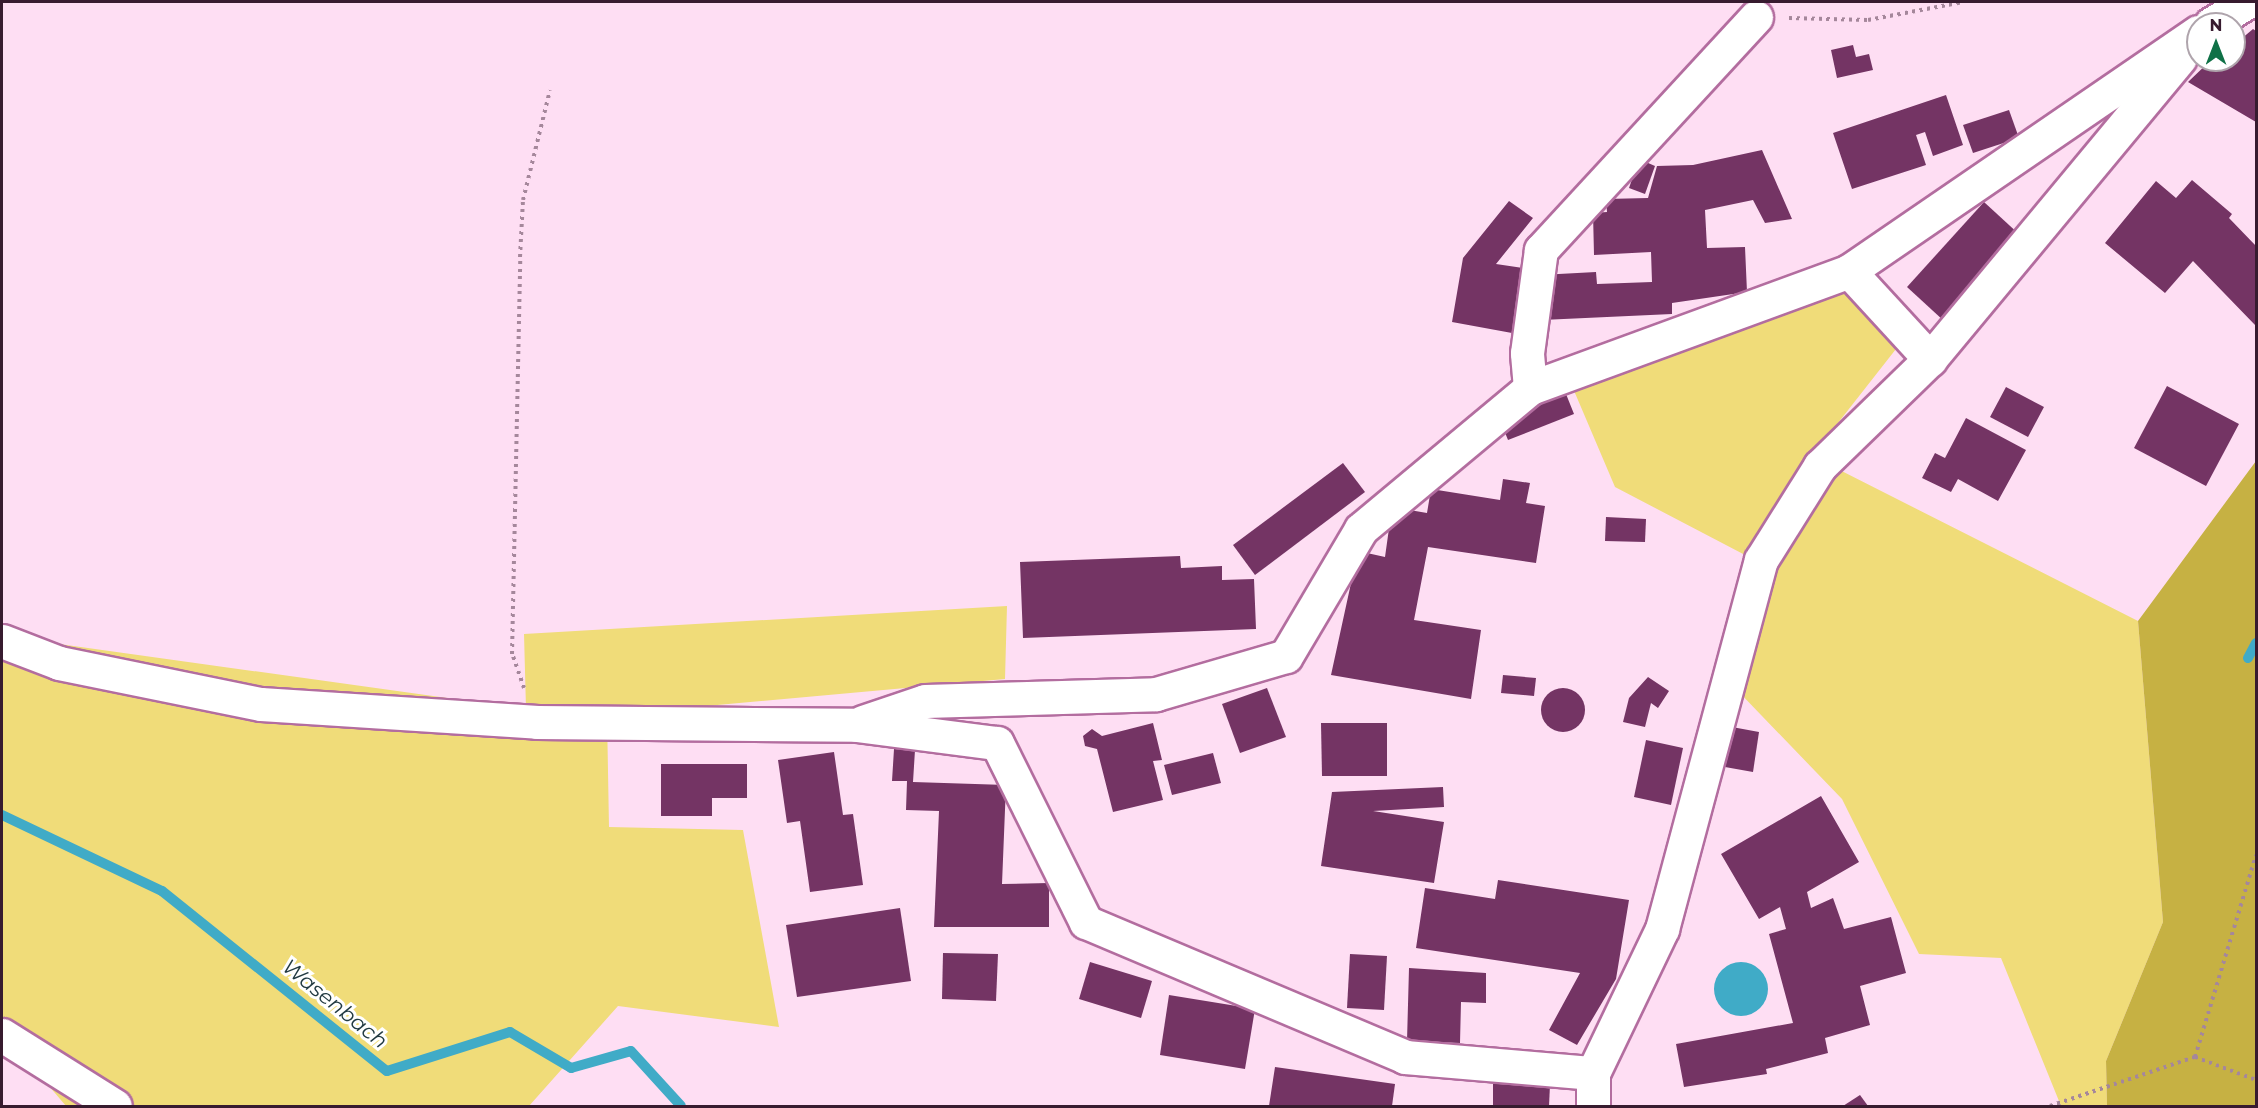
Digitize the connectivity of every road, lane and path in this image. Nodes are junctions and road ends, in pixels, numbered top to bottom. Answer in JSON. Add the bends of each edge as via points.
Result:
{"nodes":[{"id":1,"x":1963,"y":2,"type":"edge"},
{"id":2,"x":2247,"y":2,"type":"edge"},
{"id":3,"x":2231,"y":12,"type":"edge"},
{"id":4,"x":1756,"y":17,"type":"joint"},
{"id":5,"x":2186,"y":42,"type":"edge"},
{"id":6,"x":2186,"y":49,"type":"edge"},
{"id":7,"x":550,"y":90,"type":"dead end"},
{"id":8,"x":1850,"y":271,"type":"junction"},
{"id":9,"x":1930,"y":359,"type":"junction"},
{"id":10,"x":1530,"y":388,"type":"junction"},
{"id":11,"x":2,"y":641,"type":"edge"},
{"id":12,"x":537,"y":722,"type":"junction"},
{"id":13,"x":856,"y":724,"type":"junction"},
{"id":14,"x":2256,"y":855,"type":"edge"},
{"id":15,"x":2,"y":1035,"type":"edge"},
{"id":16,"x":2195,"y":1057,"type":"junction"},
{"id":17,"x":1593,"y":1073,"type":"junction"},
{"id":18,"x":2256,"y":1080,"type":"edge"},
{"id":19,"x":115,"y":1107,"type":"edge"},
{"id":20,"x":1593,"y":1107,"type":"edge"},
{"id":21,"x":2050,"y":1107,"type":"edge"}],
"edges":[{"from":1,"to":4,"type":"path","via":[[1868,20]]},
{"from":2,"to":3,"type":"street"},
{"from":4,"to":10,"type":"street","via":[[1541,250],[1527,353]]},
{"from":5,"to":8,"type":"street"},
{"from":6,"to":9,"type":"street"},
{"from":7,"to":12,"type":"path","via":[[523,200],[520,257],[512,654]]},
{"from":8,"to":9,"type":"street"},
{"from":8,"to":10,"type":"street"},
{"from":9,"to":17,"type":"street","via":[[1820,466],[1761,560],[1662,928]]},
{"from":10,"to":13,"type":"street","via":[[1361,529],[1286,656],[1156,694],[925,701]]},
{"from":11,"to":12,"type":"street","via":[[59,663],[261,704]]},
{"from":12,"to":13,"type":"street"},
{"from":13,"to":17,"type":"street","via":[[997,743],[1086,922],[1405,1057]]},
{"from":14,"to":16,"type":"path"},
{"from":15,"to":19,"type":"street"},
{"from":16,"to":18,"type":"path"},
{"from":16,"to":21,"type":"path"},
{"from":17,"to":20,"type":"street"}]}
